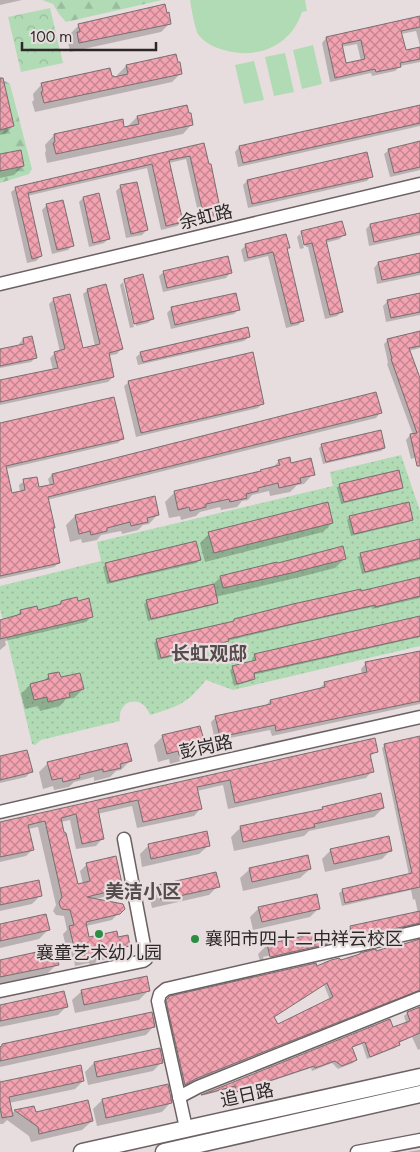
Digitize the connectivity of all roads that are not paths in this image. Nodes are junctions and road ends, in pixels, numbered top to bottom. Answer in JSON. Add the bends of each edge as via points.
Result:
{"nodes":[{"id":1,"x":420,"y":184,"type":"edge"},
{"id":2,"x":0,"y":284,"type":"edge"},
{"id":3,"x":420,"y":717,"type":"edge"},
{"id":4,"x":0,"y":812,"type":"edge"},
{"id":5,"x":124,"y":839,"type":"dead end"},
{"id":6,"x":420,"y":930,"type":"edge"},
{"id":7,"x":0,"y":991,"type":"edge"},
{"id":8,"x":420,"y":998,"type":"edge"},
{"id":9,"x":420,"y":1077,"type":"edge"},
{"id":10,"x":420,"y":1094,"type":"edge"},
{"id":11,"x":179,"y":1097,"type":"junction"},
{"id":12,"x":186,"y":1128,"type":"junction"},
{"id":13,"x":420,"y":1140,"type":"edge"},
{"id":14,"x":82,"y":1152,"type":"edge"},
{"id":15,"x":164,"y":1152,"type":"edge"},
{"id":16,"x":357,"y":1152,"type":"edge"}],
"edges":[{"from":1,"to":2,"type":"street","name":"余虹路"},
{"from":3,"to":4,"type":"street","name":"彭岗路"},
{"from":5,"to":7,"type":"street","via":[[146,959]]},
{"from":6,"to":11,"type":"street","via":[[166,989],[158,1001]]},
{"from":8,"to":11,"type":"street"},
{"from":9,"to":12,"type":"main road","name":"追日路"},
{"from":10,"to":15,"type":"main road"},
{"from":11,"to":12,"type":"street"},
{"from":12,"to":14,"type":"main road","name":"追日路"},
{"from":13,"to":16,"type":"street"}]}
